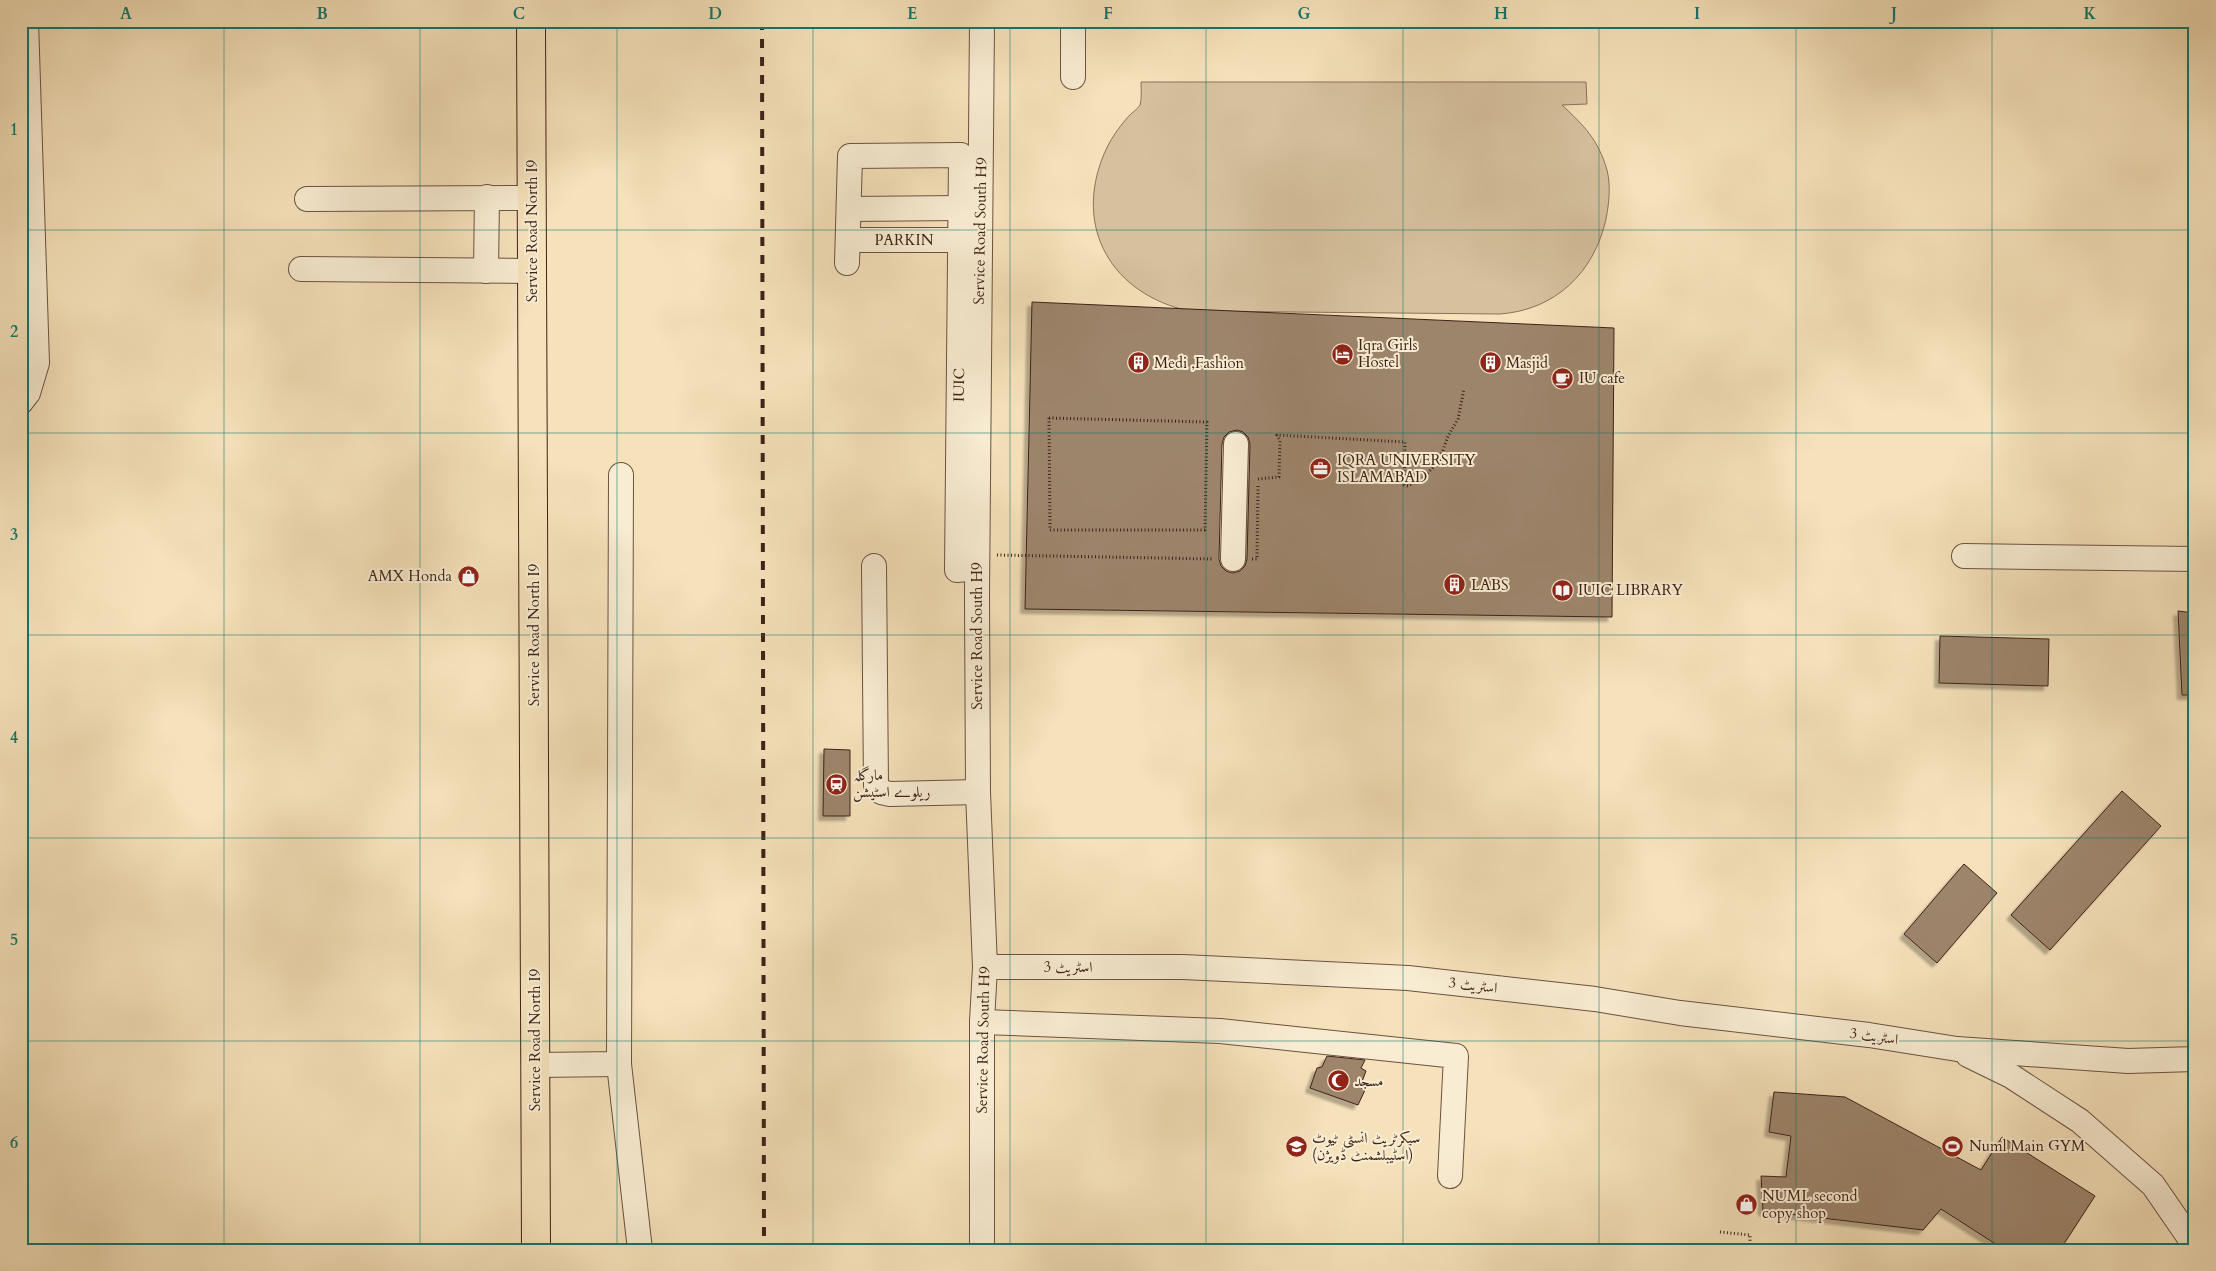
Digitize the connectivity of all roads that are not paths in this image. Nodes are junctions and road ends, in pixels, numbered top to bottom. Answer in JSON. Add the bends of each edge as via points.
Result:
{"nodes":[{"id":1,"x":26,"y":21,"type":"edge"},
{"id":2,"x":531,"y":21,"type":"edge"},
{"id":3,"x":982,"y":21,"type":"edge"},
{"id":4,"x":1072,"y":21,"type":"edge"},
{"id":5,"x":1074,"y":77,"type":"dead end"},
{"id":6,"x":487,"y":197,"type":"junction"},
{"id":7,"x":307,"y":198,"type":"dead end"},
{"id":8,"x":532,"y":198,"type":"junction"},
{"id":9,"x":961,"y":204,"type":"junction"},
{"id":10,"x":848,"y":209,"type":"junction"},
{"id":11,"x":960,"y":240,"type":"junction"},
{"id":12,"x":301,"y":269,"type":"dead end"},
{"id":13,"x":486,"y":271,"type":"junction"},
{"id":14,"x":532,"y":271,"type":"junction"},
{"id":15,"x":21,"y":402,"type":"edge"},
{"id":16,"x":1236,"y":444,"type":"dead end"},
{"id":17,"x":622,"y":475,"type":"dead end"},
{"id":18,"x":1964,"y":556,"type":"dead end"},
{"id":19,"x":1234,"y":559,"type":"road end"},
{"id":20,"x":2195,"y":559,"type":"edge"},
{"id":21,"x":970,"y":564,"type":"junction"},
{"id":22,"x":874,"y":566,"type":"dead end"},
{"id":23,"x":978,"y":792,"type":"junction"},
{"id":24,"x":985,"y":967,"type":"junction"},
{"id":25,"x":982,"y":1022,"type":"junction"},
{"id":26,"x":1957,"y":1049,"type":"junction"},
{"id":27,"x":2195,"y":1059,"type":"edge"},
{"id":28,"x":619,"y":1064,"type":"junction"},
{"id":29,"x":535,"y":1065,"type":"junction"},
{"id":30,"x":1450,"y":1176,"type":"dead end"},
{"id":31,"x":2195,"y":1246,"type":"edge"},
{"id":32,"x":536,"y":1250,"type":"edge"},
{"id":33,"x":640,"y":1250,"type":"edge"},
{"id":34,"x":982,"y":1250,"type":"edge"}],
"edges":[{"from":1,"to":15,"type":"street","via":[[37,363],[28,393]]},
{"from":2,"to":8,"type":"main road","name":"Service Road North I9"},
{"from":3,"to":21,"type":"street","name":"Service Road South H9"},
{"from":4,"to":5,"type":"street"},
{"from":6,"to":7,"type":"street"},
{"from":6,"to":8,"type":"street"},
{"from":6,"to":13,"type":"street"},
{"from":8,"to":14,"type":"main road","name":"Service Road North I9"},
{"from":9,"to":10,"type":"street"},
{"from":9,"to":10,"type":"street","name":"IUIC","via":[[961,155],[850,156]]},
{"from":9,"to":11,"type":"street","name":"IUIC"},
{"from":10,"to":11,"type":"street","name":"PARKIN","via":[[847,251]]},
{"from":11,"to":21,"type":"street","name":"IUIC"},
{"from":12,"to":13,"type":"street"},
{"from":13,"to":14,"type":"street"},
{"from":14,"to":29,"type":"main road","name":"Service Road North I9"},
{"from":16,"to":19,"type":"street"},
{"from":17,"to":28,"type":"street"},
{"from":18,"to":20,"type":"street"},
{"from":21,"to":23,"type":"street","name":"Service Road South H9"},
{"from":22,"to":23,"type":"street","via":[[876,786],[881,792],[890,794]]},
{"from":23,"to":24,"type":"street","name":"Service Road South H9"},
{"from":24,"to":25,"type":"street","name":"Service Road South H9"},
{"from":24,"to":26,"type":"street","name":"اسٹریٹ 3","via":[[1183,967],[1408,978],[1585,998]]},
{"from":25,"to":30,"type":"street","via":[[1220,1030],[1456,1056]]},
{"from":25,"to":34,"type":"street","name":"Service Road South H9"},
{"from":26,"to":27,"type":"street","via":[[2128,1061]]},
{"from":26,"to":31,"type":"street","via":[[2010,1076],[2080,1121],[2153,1185]]},
{"from":28,"to":29,"type":"street"},
{"from":28,"to":33,"type":"street"},
{"from":29,"to":32,"type":"main road","name":"Service Road North I9"}]}
